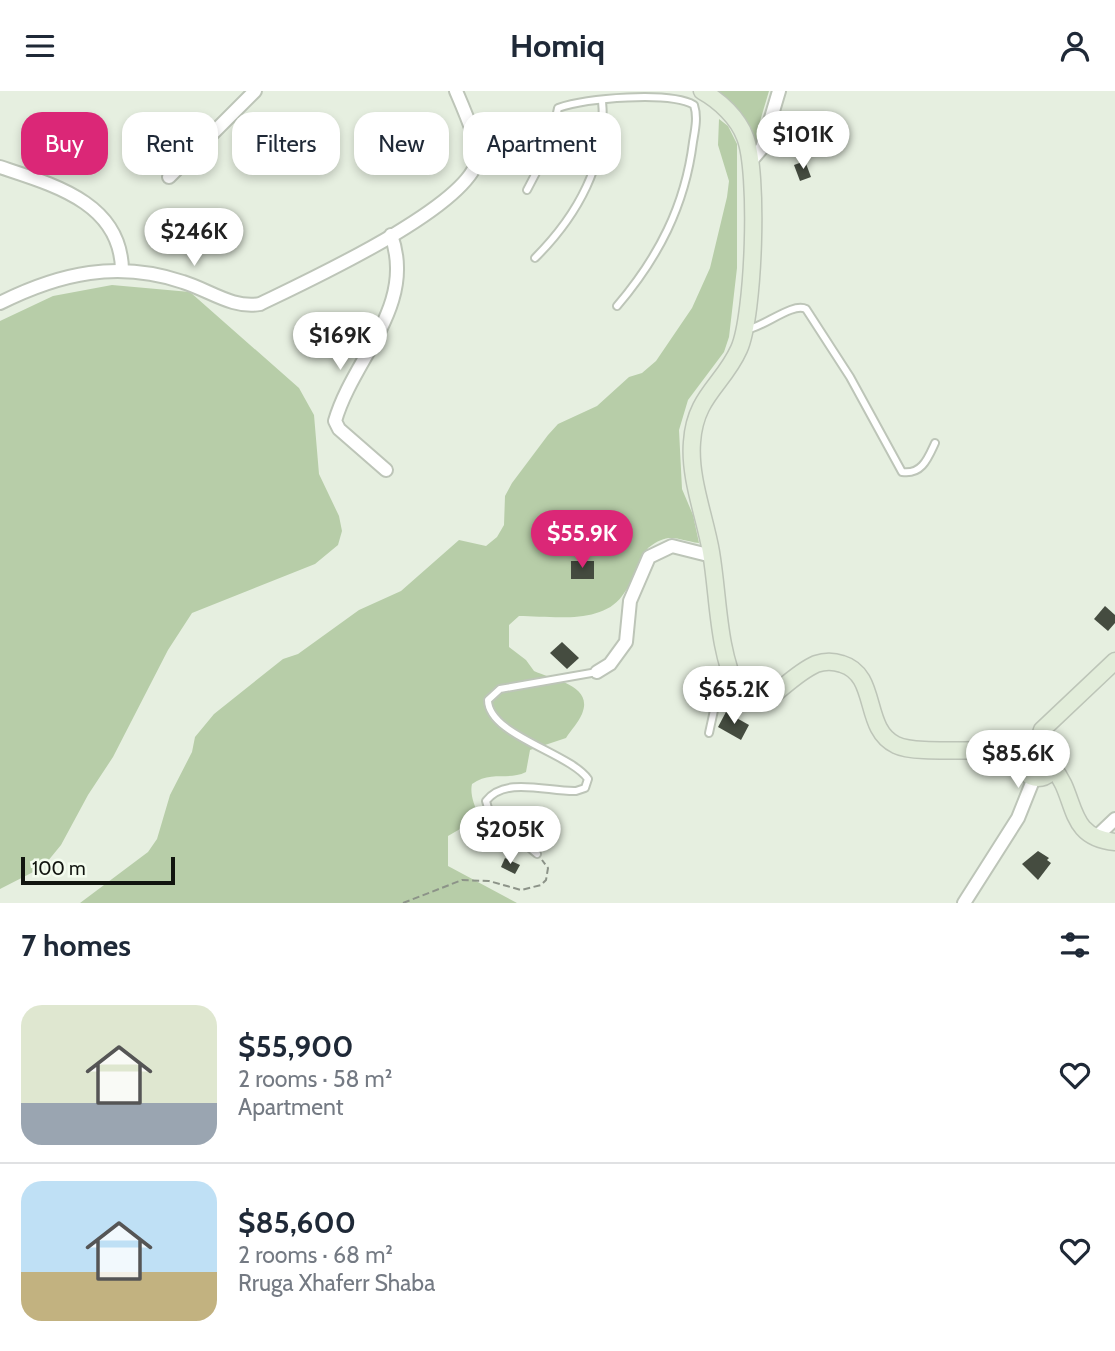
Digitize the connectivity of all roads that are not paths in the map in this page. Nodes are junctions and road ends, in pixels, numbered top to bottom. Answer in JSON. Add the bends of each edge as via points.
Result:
{"nodes":[{"id":1,"x":255,"y":91,"type":"edge"},
{"id":2,"x":456,"y":91,"type":"edge"},
{"id":3,"x":779,"y":91,"type":"edge"},
{"id":4,"x":705,"y":92,"type":"edge"},
{"id":5,"x":675,"y":94,"type":"edge"},
{"id":6,"x":602,"y":101,"type":"junction"},
{"id":7,"x":750,"y":162,"type":"junction"},
{"id":8,"x":0,"y":167,"type":"edge"},
{"id":9,"x":169,"y":177,"type":"dead end"},
{"id":10,"x":527,"y":190,"type":"dead end"},
{"id":11,"x":391,"y":235,"type":"junction"},
{"id":12,"x":535,"y":258,"type":"dead end"},
{"id":13,"x":122,"y":271,"type":"junction"},
{"id":14,"x":0,"y":303,"type":"edge"},
{"id":15,"x":617,"y":306,"type":"dead end"},
{"id":16,"x":745,"y":330,"type":"junction"},
{"id":17,"x":934,"y":443,"type":"dead end"},
{"id":18,"x":386,"y":470,"type":"dead end"},
{"id":19,"x":712,"y":556,"type":"junction"},
{"id":20,"x":726,"y":660,"type":"junction"},
{"id":21,"x":1115,"y":661,"type":"edge"},
{"id":22,"x":597,"y":673,"type":"joint"},
{"id":23,"x":709,"y":733,"type":"dead end"},
{"id":24,"x":1031,"y":749,"type":"junction"},
{"id":25,"x":1053,"y":768,"type":"junction"},
{"id":26,"x":1034,"y":778,"type":"junction"},
{"id":27,"x":1115,"y":819,"type":"edge"},
{"id":28,"x":1095,"y":838,"type":"junction"},
{"id":29,"x":1115,"y":842,"type":"edge"},
{"id":30,"x":537,"y":854,"type":"road end"},
{"id":31,"x":964,"y":903,"type":"edge"}],
"edges":[{"from":1,"to":9,"type":"street"},
{"from":2,"to":11,"type":"street","via":[[478,154],[475,167],[460,190]]},
{"from":3,"to":7,"type":"street","via":[[762,148]]},
{"from":4,"to":7,"type":"street","via":[[740,126]]},
{"from":5,"to":6,"type":"lane"},
{"from":5,"to":15,"type":"lane","via":[[691,101],[696,109],[684,192],[659,250]]},
{"from":6,"to":10,"type":"lane","via":[[558,108],[550,146]]},
{"from":6,"to":12,"type":"lane","via":[[601,142],[586,188],[561,230]]},
{"from":7,"to":16,"type":"street"},
{"from":8,"to":13,"type":"street","via":[[47,183],[106,219],[121,255]]},
{"from":11,"to":13,"type":"street","via":[[248,306],[156,273]]},
{"from":11,"to":18,"type":"street","via":[[399,263],[392,303],[335,421]]},
{"from":13,"to":14,"type":"street","via":[[55,278]]},
{"from":16,"to":17,"type":"lane","via":[[756,329],[795,307],[806,309],[902,472],[921,468]]},
{"from":16,"to":19,"type":"street","via":[[732,363],[703,401],[693,429],[692,458]]},
{"from":19,"to":20,"type":"street","via":[[716,613]]},
{"from":19,"to":22,"type":"street","via":[[672,546],[649,557],[630,601],[626,642]]},
{"from":20,"to":23,"type":"lane"},
{"from":20,"to":24,"type":"street","via":[[738,692],[758,700],[768,699],[817,664],[850,666],[864,682],[879,729],[897,745]]},
{"from":21,"to":24,"type":"street","via":[[1042,730]]},
{"from":22,"to":30,"type":"lane","via":[[500,689],[488,699],[491,713],[588,779],[585,787],[576,791],[511,788],[499,790],[486,801],[490,815]]},
{"from":24,"to":25,"type":"street","via":[[1051,753]]},
{"from":24,"to":26,"type":"street","via":[[1022,766]]},
{"from":25,"to":26,"type":"street"},
{"from":25,"to":28,"type":"street","via":[[1078,823]]},
{"from":26,"to":31,"type":"street","via":[[1018,818]]},
{"from":27,"to":28,"type":"street"},
{"from":28,"to":29,"type":"street"}]}
